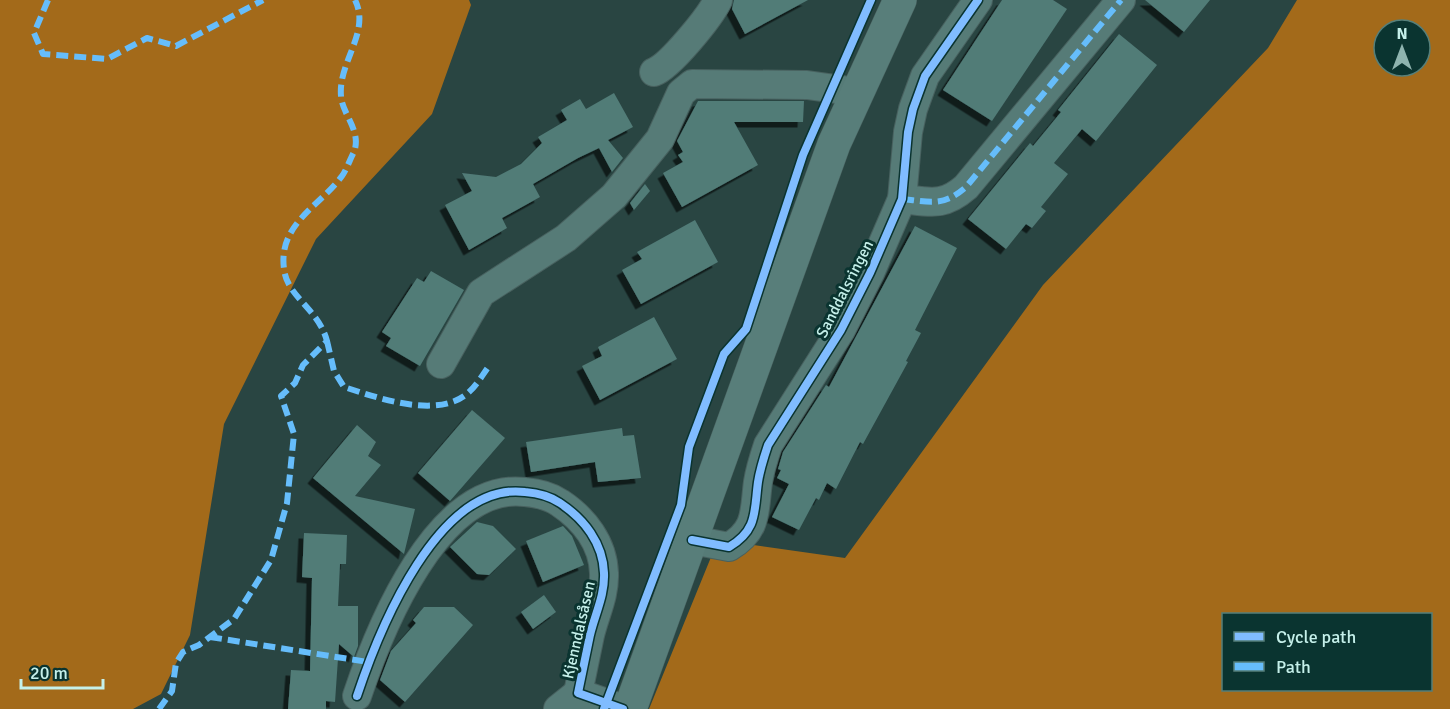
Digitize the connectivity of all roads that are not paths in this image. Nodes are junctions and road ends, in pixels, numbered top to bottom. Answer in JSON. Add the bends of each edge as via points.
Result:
{"nodes":[{"id":1,"x":718,"y":0,"type":"edge"},
{"id":2,"x":900,"y":0,"type":"edge"},
{"id":3,"x":978,"y":0,"type":"edge"},
{"id":4,"x":1121,"y":0,"type":"edge"},
{"id":5,"x":654,"y":72,"type":"dead end"},
{"id":6,"x":857,"y":92,"type":"junction"},
{"id":7,"x":903,"y":199,"type":"junction"},
{"id":8,"x":441,"y":364,"type":"dead end"},
{"id":9,"x":692,"y":540,"type":"junction"},
{"id":10,"x":357,"y":696,"type":"dead end"},
{"id":11,"x":568,"y":701,"type":"edge"},
{"id":12,"x":623,"y":709,"type":"edge"},
{"id":13,"x":630,"y":709,"type":"edge"}],
"edges":[{"from":1,"to":5,"type":"street","via":[[711,16],[665,68]]},
{"from":2,"to":6,"type":"main road"},
{"from":3,"to":7,"type":"street","name":"Sanddalsringen","via":[[925,76],[908,132]]},
{"from":4,"to":7,"type":"street","via":[[966,188],[952,199],[936,203]]},
{"from":6,"to":8,"type":"street","via":[[807,85],[692,84],[681,93],[660,139],[614,196],[566,238],[481,293]]},
{"from":6,"to":9,"type":"main road","via":[[834,144]]},
{"from":7,"to":9,"type":"street","name":"Sanddalsringen","via":[[841,330],[768,445],[750,528],[729,547]]},
{"from":9,"to":13,"type":"main road"},
{"from":10,"to":11,"type":"street","name":"Kjenndalsåsen","via":[[379,636],[422,559],[461,511],[480,499],[515,490],[556,500],[574,513],[587,526],[602,555],[603,593]]},
{"from":11,"to":12,"type":"street","name":"Kjenndalsåsen"}]}
